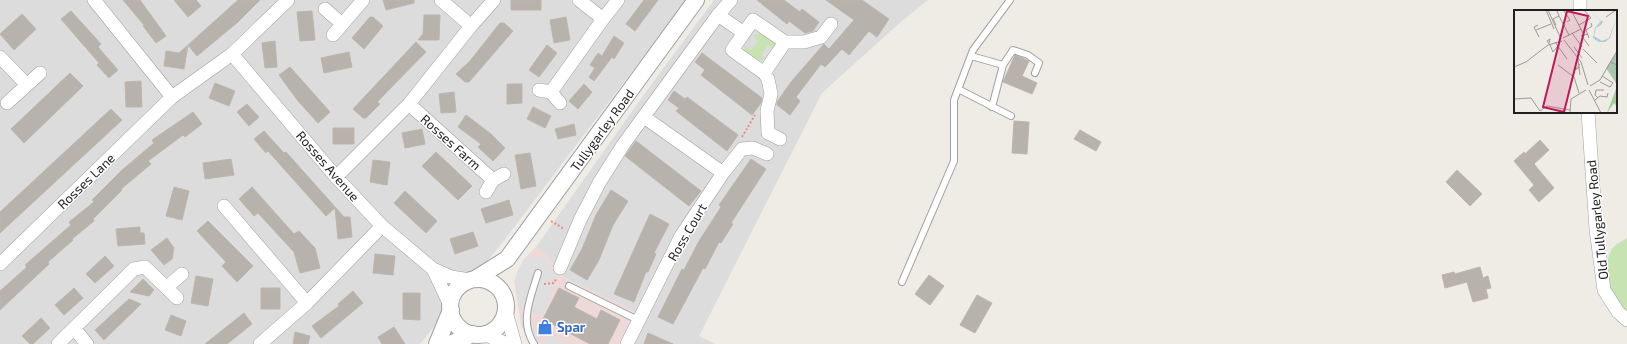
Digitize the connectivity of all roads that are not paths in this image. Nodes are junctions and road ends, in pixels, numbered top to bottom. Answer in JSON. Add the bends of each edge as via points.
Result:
{"nodes":[{"id":1,"x":94,"y":0,"type":"edge"},
{"id":2,"x":288,"y":0,"type":"edge"},
{"id":3,"x":363,"y":0,"type":"edge"},
{"id":4,"x":441,"y":0,"type":"edge"},
{"id":5,"x":494,"y":0,"type":"edge"},
{"id":6,"x":579,"y":0,"type":"edge"},
{"id":7,"x":618,"y":0,"type":"edge"},
{"id":8,"x":696,"y":0,"type":"edge"},
{"id":9,"x":730,"y":0,"type":"edge"},
{"id":10,"x":1010,"y":0,"type":"edge"},
{"id":11,"x":325,"y":9,"type":"dead end"},
{"id":12,"x":718,"y":15,"type":"junction"},
{"id":13,"x":602,"y":19,"type":"junction"},
{"id":14,"x":342,"y":24,"type":"junction"},
{"id":15,"x":831,"y":24,"type":"dead end"},
{"id":16,"x":471,"y":26,"type":"junction"},
{"id":17,"x":744,"y":33,"type":"junction"},
{"id":18,"x":332,"y":35,"type":"dead end"},
{"id":19,"x":785,"y":42,"type":"junction"},
{"id":20,"x":232,"y":54,"type":"junction"},
{"id":21,"x":0,"y":56,"type":"edge"},
{"id":22,"x":971,"y":56,"type":"junction"},
{"id":23,"x":1003,"y":65,"type":"junction"},
{"id":24,"x":40,"y":73,"type":"dead end"},
{"id":25,"x":764,"y":73,"type":"junction"},
{"id":26,"x":1035,"y":73,"type":"dead end"},
{"id":27,"x":27,"y":85,"type":"junction"},
{"id":28,"x":958,"y":89,"type":"junction"},
{"id":29,"x":172,"y":98,"type":"junction"},
{"id":30,"x":560,"y":103,"type":"dead end"},
{"id":31,"x":7,"y":104,"type":"dead end"},
{"id":32,"x":409,"y":104,"type":"junction"},
{"id":33,"x":992,"y":107,"type":"junction"},
{"id":34,"x":1588,"y":113,"type":"edge"},
{"id":35,"x":1011,"y":116,"type":"dead end"},
{"id":36,"x":644,"y":117,"type":"junction"},
{"id":37,"x":780,"y":139,"type":"dead end"},
{"id":38,"x":767,"y":154,"type":"dead end"},
{"id":39,"x":723,"y":173,"type":"junction"},
{"id":40,"x":336,"y":177,"type":"junction"},
{"id":41,"x":486,"y":192,"type":"dead end"},
{"id":42,"x":224,"y":206,"type":"dead end"},
{"id":43,"x":382,"y":226,"type":"junction"},
{"id":44,"x":507,"y":259,"type":"junction"},
{"id":45,"x":0,"y":264,"type":"edge"},
{"id":46,"x":560,"y":268,"type":"road end"},
{"id":47,"x":433,"y":269,"type":"junction"},
{"id":48,"x":538,"y":273,"type":"dead end"},
{"id":49,"x":182,"y":274,"type":"dead end"},
{"id":50,"x":472,"y":279,"type":"junction"},
{"id":51,"x":902,"y":282,"type":"dead end"},
{"id":52,"x":569,"y":286,"type":"dead end"},
{"id":53,"x":167,"y":287,"type":"junction"},
{"id":54,"x":502,"y":293,"type":"junction"},
{"id":55,"x":177,"y":298,"type":"dead end"},
{"id":56,"x":307,"y":303,"type":"junction"},
{"id":57,"x":450,"y":308,"type":"junction"},
{"id":58,"x":506,"y":312,"type":"junction"},
{"id":59,"x":1627,"y":320,"type":"edge"},
{"id":60,"x":640,"y":321,"type":"junction"},
{"id":61,"x":74,"y":328,"type":"junction"},
{"id":62,"x":478,"y":334,"type":"junction"},
{"id":63,"x":268,"y":342,"type":"edge"},
{"id":64,"x":58,"y":344,"type":"edge"},
{"id":65,"x":87,"y":344,"type":"edge"},
{"id":66,"x":437,"y":344,"type":"edge"},
{"id":67,"x":450,"y":344,"type":"edge"},
{"id":68,"x":507,"y":344,"type":"edge"},
{"id":69,"x":515,"y":344,"type":"edge"},
{"id":70,"x":534,"y":344,"type":"edge"},
{"id":71,"x":627,"y":344,"type":"edge"}],
"edges":[{"from":1,"to":29,"type":"street"},
{"from":2,"to":20,"type":"street"},
{"from":3,"to":14,"type":"street"},
{"from":4,"to":16,"type":"street"},
{"from":5,"to":16,"type":"street","name":"Rosses Farm"},
{"from":6,"to":13,"type":"street"},
{"from":7,"to":13,"type":"street"},
{"from":8,"to":44,"type":"street","name":"Tullygarley Road"},
{"from":9,"to":12,"type":"street"},
{"from":10,"to":22,"type":"lane"},
{"from":11,"to":14,"type":"street"},
{"from":12,"to":17,"type":"street"},
{"from":12,"to":36,"type":"street"},
{"from":13,"to":30,"type":"street","via":[[545,91]]},
{"from":14,"to":18,"type":"street"},
{"from":15,"to":19,"type":"street","via":[[821,37],[804,42]]},
{"from":16,"to":32,"type":"street","name":"Rosses Farm"},
{"from":17,"to":19,"type":"street","via":[[753,20]]},
{"from":17,"to":25,"type":"street","via":[[732,50]]},
{"from":19,"to":25,"type":"street"},
{"from":20,"to":29,"type":"street","name":"Rosses Lane"},
{"from":20,"to":40,"type":"street","name":"Rosses Avenue"},
{"from":21,"to":27,"type":"street"},
{"from":22,"to":23,"type":"lane"},
{"from":22,"to":28,"type":"lane"},
{"from":23,"to":26,"type":"lane","via":[[1013,50],[1028,55],[1039,63]]},
{"from":23,"to":33,"type":"lane"},
{"from":24,"to":27,"type":"street"},
{"from":25,"to":37,"type":"street","via":[[768,79],[770,94],[768,133]]},
{"from":27,"to":31,"type":"street"},
{"from":28,"to":33,"type":"lane"},
{"from":28,"to":51,"type":"lane","via":[[954,100],[954,161]]},
{"from":29,"to":45,"type":"street","name":"Rosses Lane"},
{"from":32,"to":40,"type":"street","name":"Rosses Farm"},
{"from":32,"to":41,"type":"street","name":"Rosses Farm","via":[[498,177]]},
{"from":33,"to":35,"type":"lane"},
{"from":34,"to":59,"type":"street","name":"Old Tullygarley Road","via":[[1596,229],[1604,290],[1618,312]]},
{"from":36,"to":39,"type":"street"},
{"from":36,"to":46,"type":"street","via":[[599,183]]},
{"from":38,"to":39,"type":"street","name":"Ross Court","via":[[753,148],[742,149]]},
{"from":39,"to":60,"type":"street","name":"Ross Court","via":[[682,236]]},
{"from":40,"to":43,"type":"street","name":"Rosses Avenue"},
{"from":42,"to":56,"type":"street"},
{"from":43,"to":47,"type":"street","name":"Rosses Avenue"},
{"from":43,"to":56,"type":"street"},
{"from":44,"to":50,"type":"street","name":"Tullygarley Road"},
{"from":44,"to":54,"type":"street","name":"Tullygarley Road"},
{"from":47,"to":50,"type":"street","name":"Rosses Avenue","via":[[451,276]]},
{"from":47,"to":57,"type":"street","name":"Rosses Avenue"},
{"from":48,"to":70,"type":"lane","via":[[527,310],[526,326]]},
{"from":49,"to":53,"type":"street"},
{"from":50,"to":54,"type":"street","via":[[494,283]]},
{"from":50,"to":57,"type":"street","via":[[456,289]]},
{"from":52,"to":60,"type":"lane"},
{"from":53,"to":55,"type":"street"},
{"from":53,"to":61,"type":"street","via":[[145,267],[134,269]]},
{"from":54,"to":58,"type":"street"},
{"from":56,"to":63,"type":"street"},
{"from":57,"to":62,"type":"street","via":[[458,325],[468,333]]},
{"from":57,"to":66,"type":"street"},
{"from":58,"to":62,"type":"street","via":[[498,326]]},
{"from":58,"to":69,"type":"street"},
{"from":60,"to":71,"type":"street","name":"Ross Court"},
{"from":61,"to":64,"type":"street"},
{"from":61,"to":65,"type":"street"},
{"from":62,"to":67,"type":"street"},
{"from":62,"to":68,"type":"street"}]}
